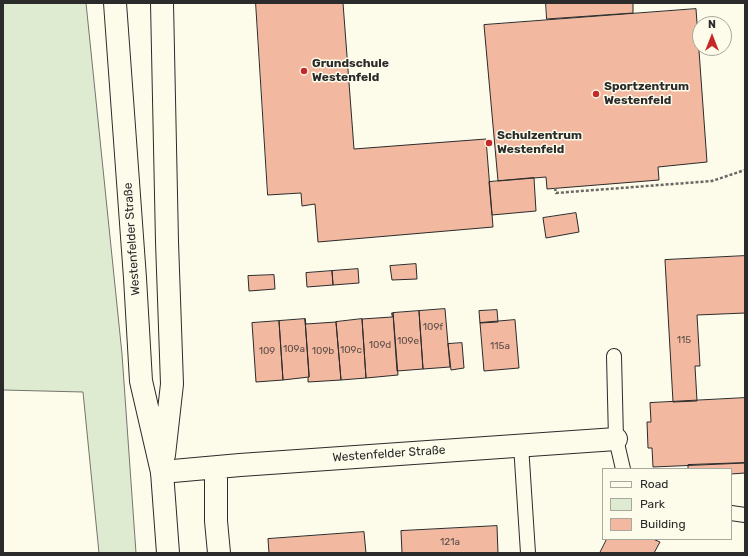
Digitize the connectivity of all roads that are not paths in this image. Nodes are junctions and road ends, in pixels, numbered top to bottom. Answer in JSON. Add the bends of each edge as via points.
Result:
{"nodes":[{"id":1,"x":116,"y":3,"type":"edge"},
{"id":2,"x":162,"y":3,"type":"edge"},
{"id":3,"x":614,"y":356,"type":"dead end"},
{"id":4,"x":616,"y":439,"type":"junction"},
{"id":5,"x":521,"y":445,"type":"junction"},
{"id":6,"x":216,"y":468,"type":"junction"},
{"id":7,"x":623,"y":468,"type":"edge"},
{"id":8,"x":162,"y":472,"type":"junction"},
{"id":9,"x":732,"y":512,"type":"edge"},
{"id":10,"x":745,"y":515,"type":"edge"},
{"id":11,"x":168,"y":553,"type":"edge"},
{"id":12,"x":219,"y":553,"type":"edge"},
{"id":13,"x":528,"y":553,"type":"edge"}],
"edges":[{"from":1,"to":8,"type":"street","name":"Westenfelder Straße","via":[[141,381]]},
{"from":2,"to":8,"type":"street","name":"Westenfelder Straße","via":[[172,384]]},
{"from":3,"to":4,"type":"lane"},
{"from":4,"to":5,"type":"street","name":"Westenfelder Straße"},
{"from":4,"to":7,"type":"lane"},
{"from":5,"to":6,"type":"street","name":"Westenfelder Straße"},
{"from":5,"to":13,"type":"lane"},
{"from":6,"to":8,"type":"street","name":"Westenfelder Straße"},
{"from":6,"to":12,"type":"street"},
{"from":8,"to":11,"type":"street","name":"Westenfelder Straße"},
{"from":9,"to":10,"type":"lane"}]}
